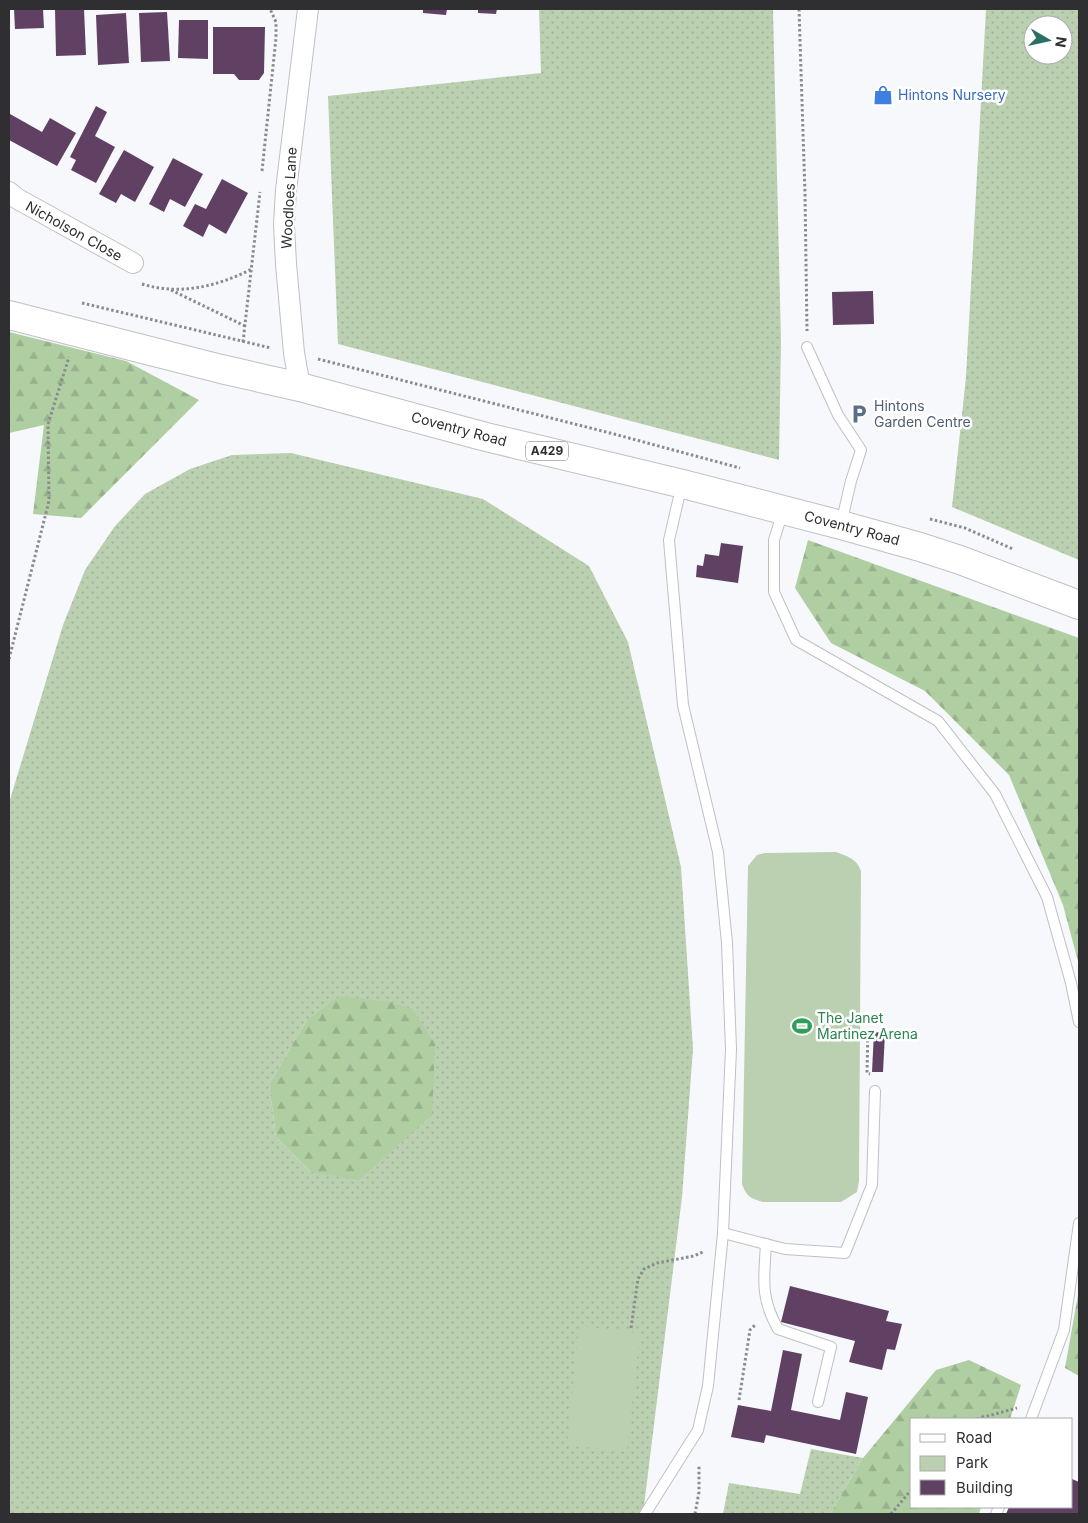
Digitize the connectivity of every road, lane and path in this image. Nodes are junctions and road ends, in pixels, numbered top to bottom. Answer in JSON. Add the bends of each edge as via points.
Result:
{"nodes":[{"id":1,"x":270,"y":9,"type":"edge"},
{"id":2,"x":308,"y":9,"type":"edge"},
{"id":3,"x":799,"y":9,"type":"edge"},
{"id":4,"x":262,"y":173,"type":"dead end"},
{"id":5,"x":261,"y":182,"type":"dead end"},
{"id":6,"x":11,"y":199,"type":"edge"},
{"id":7,"x":133,"y":263,"type":"joint"},
{"id":8,"x":252,"y":269,"type":"junction"},
{"id":9,"x":169,"y":289,"type":"junction"},
{"id":10,"x":76,"y":302,"type":"dead end"},
{"id":11,"x":9,"y":315,"type":"edge"},
{"id":12,"x":245,"y":326,"type":"junction"},
{"id":13,"x":75,"y":332,"type":"junction"},
{"id":14,"x":243,"y":342,"type":"junction"},
{"id":15,"x":807,"y":347,"type":"joint"},
{"id":16,"x":294,"y":353,"type":"junction"},
{"id":17,"x":300,"y":387,"type":"junction"},
{"id":18,"x":683,"y":484,"type":"junction"},
{"id":19,"x":783,"y":510,"type":"junction"},
{"id":20,"x":841,"y":525,"type":"junction"},
{"id":21,"x":1079,"y":605,"type":"edge"},
{"id":22,"x":9,"y":659,"type":"edge"},
{"id":23,"x":1079,"y":1022,"type":"edge"},
{"id":24,"x":868,"y":1030,"type":"dead end"},
{"id":25,"x":867,"y":1074,"type":"dead end"},
{"id":26,"x":876,"y":1091,"type":"dead end"},
{"id":27,"x":1079,"y":1223,"type":"edge"},
{"id":28,"x":723,"y":1233,"type":"junction"},
{"id":29,"x":766,"y":1244,"type":"junction"},
{"id":30,"x":722,"y":1245,"type":"junction"},
{"id":31,"x":769,"y":1312,"type":"junction"},
{"id":32,"x":631,"y":1328,"type":"dead end"},
{"id":33,"x":739,"y":1400,"type":"dead end"},
{"id":34,"x":818,"y":1402,"type":"dead end"},
{"id":35,"x":1033,"y":1414,"type":"edge"},
{"id":36,"x":980,"y":1418,"type":"edge"},
{"id":37,"x":698,"y":1430,"type":"junction"},
{"id":38,"x":910,"y":1491,"type":"edge"},
{"id":39,"x":645,"y":1514,"type":"edge"},
{"id":40,"x":695,"y":1514,"type":"edge"},
{"id":41,"x":891,"y":1514,"type":"edge"}],
"edges":[{"from":1,"to":4,"type":"path","via":[[276,22],[276,38]]},
{"from":2,"to":16,"type":"street","name":"Woodloes Lane","via":[[284,226]]},
{"from":3,"to":15,"type":"path"},
{"from":5,"to":8,"type":"path"},
{"from":6,"to":7,"type":"street","name":"Nicholson Close"},
{"from":7,"to":9,"type":"path","via":[[141,268],[135,282]]},
{"from":8,"to":9,"type":"path","via":[[200,288]]},
{"from":8,"to":12,"type":"path"},
{"from":9,"to":12,"type":"path"},
{"from":10,"to":14,"type":"path"},
{"from":11,"to":13,"type":"main road","name":"Coventry Road","number":"A429"},
{"from":12,"to":14,"type":"path"},
{"from":13,"to":17,"type":"main road","name":"Coventry Road","number":"A429"},
{"from":13,"to":22,"type":"path","via":[[48,424],[49,501]]},
{"from":14,"to":16,"type":"path"},
{"from":15,"to":20,"type":"lane","via":[[838,415],[861,450]]},
{"from":16,"to":17,"type":"street","name":"Woodloes Lane"},
{"from":17,"to":18,"type":"main road","name":"Coventry Road","number":"A429"},
{"from":18,"to":19,"type":"main road","name":"Coventry Road","number":"A429"},
{"from":18,"to":28,"type":"lane","via":[[669,540],[683,706],[718,852],[728,943],[731,1049]]},
{"from":19,"to":20,"type":"main road","name":"Coventry Road","number":"A429"},
{"from":19,"to":23,"type":"lane","via":[[774,540],[774,592],[796,640],[938,720],[995,794],[1047,897]]},
{"from":20,"to":21,"type":"main road","name":"Coventry Road","number":"A429","via":[[960,560]]},
{"from":24,"to":25,"type":"path"},
{"from":26,"to":29,"type":"lane","via":[[872,1185],[846,1252],[785,1249]]},
{"from":27,"to":35,"type":"lane","via":[[1064,1330]]},
{"from":28,"to":29,"type":"lane"},
{"from":28,"to":30,"type":"lane"},
{"from":29,"to":31,"type":"lane","via":[[764,1288]]},
{"from":30,"to":32,"type":"path","via":[[644,1269],[638,1279]]},
{"from":30,"to":37,"type":"lane","via":[[708,1386]]},
{"from":31,"to":33,"type":"path","via":[[750,1330]]},
{"from":31,"to":34,"type":"lane","via":[[778,1329],[831,1346]]},
{"from":35,"to":36,"type":"path","via":[[1014,1408]]},
{"from":37,"to":39,"type":"lane"},
{"from":37,"to":40,"type":"path","via":[[699,1492]]},
{"from":38,"to":41,"type":"path"}]}
